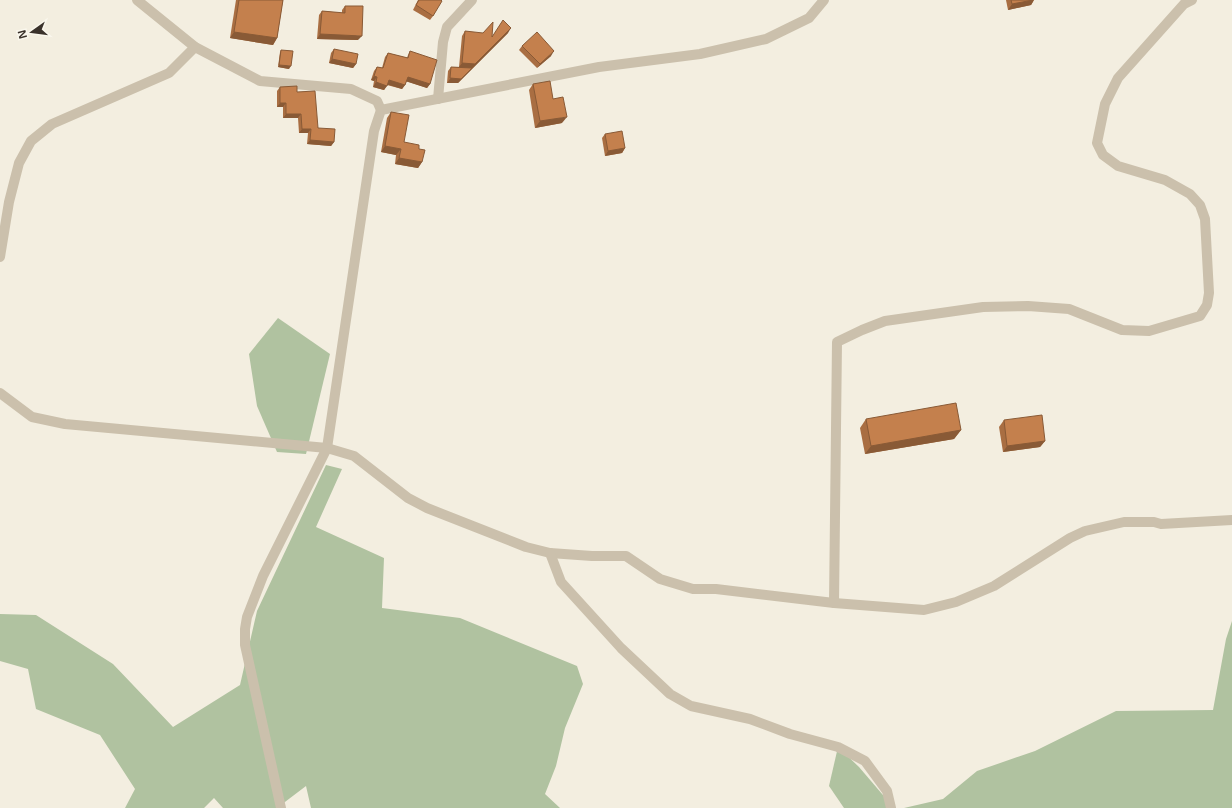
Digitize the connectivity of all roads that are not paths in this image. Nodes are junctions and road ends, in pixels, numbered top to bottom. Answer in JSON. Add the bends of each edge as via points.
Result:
{"nodes":[{"id":1,"x":137,"y":0,"type":"edge"},
{"id":2,"x":472,"y":0,"type":"edge"},
{"id":3,"x":824,"y":0,"type":"edge"},
{"id":4,"x":1192,"y":0,"type":"edge"},
{"id":5,"x":195,"y":46,"type":"junction"},
{"id":6,"x":438,"y":99,"type":"junction"},
{"id":7,"x":381,"y":110,"type":"junction"},
{"id":8,"x":0,"y":257,"type":"edge"},
{"id":9,"x":0,"y":393,"type":"edge"},
{"id":10,"x":327,"y":448,"type":"junction"},
{"id":11,"x":1232,"y":520,"type":"edge"},
{"id":12,"x":550,"y":553,"type":"junction"},
{"id":13,"x":834,"y":603,"type":"junction"},
{"id":14,"x":281,"y":808,"type":"edge"},
{"id":15,"x":891,"y":808,"type":"edge"}],
"edges":[{"from":1,"to":5,"type":"street"},
{"from":2,"to":6,"type":"street","via":[[447,27]]},
{"from":3,"to":6,"type":"street","via":[[809,18],[766,39],[700,54],[599,67]]},
{"from":4,"to":13,"type":"street","via":[[1184,4],[1118,78],[1105,104],[1097,143],[1103,155],[1118,166],[1165,180],[1190,194],[1200,205],[1205,219],[1209,293],[1200,316],[1149,331],[1122,330],[1069,309],[1028,306],[983,307],[885,321],[837,342]]},
{"from":5,"to":7,"type":"street","via":[[260,81],[351,89],[377,101]]},
{"from":5,"to":8,"type":"street","via":[[169,72],[52,124],[31,141],[19,163],[10,196]]},
{"from":6,"to":7,"type":"street"},
{"from":7,"to":10,"type":"street","via":[[374,131]]},
{"from":9,"to":10,"type":"street","via":[[32,417],[65,424]]},
{"from":10,"to":12,"type":"street","via":[[354,456],[408,498],[427,508],[513,543]]},
{"from":10,"to":14,"type":"street","via":[[263,576],[245,629],[245,645]]},
{"from":11,"to":13,"type":"street","via":[[1161,524],[1124,522],[1085,532],[1070,538],[994,586],[956,602],[924,610]]},
{"from":12,"to":13,"type":"street","via":[[626,556],[660,579],[693,589],[716,589]]},
{"from":12,"to":15,"type":"street","via":[[561,582],[636,663],[670,694],[691,706],[750,719],[838,748],[864,761],[887,791]]}]}
